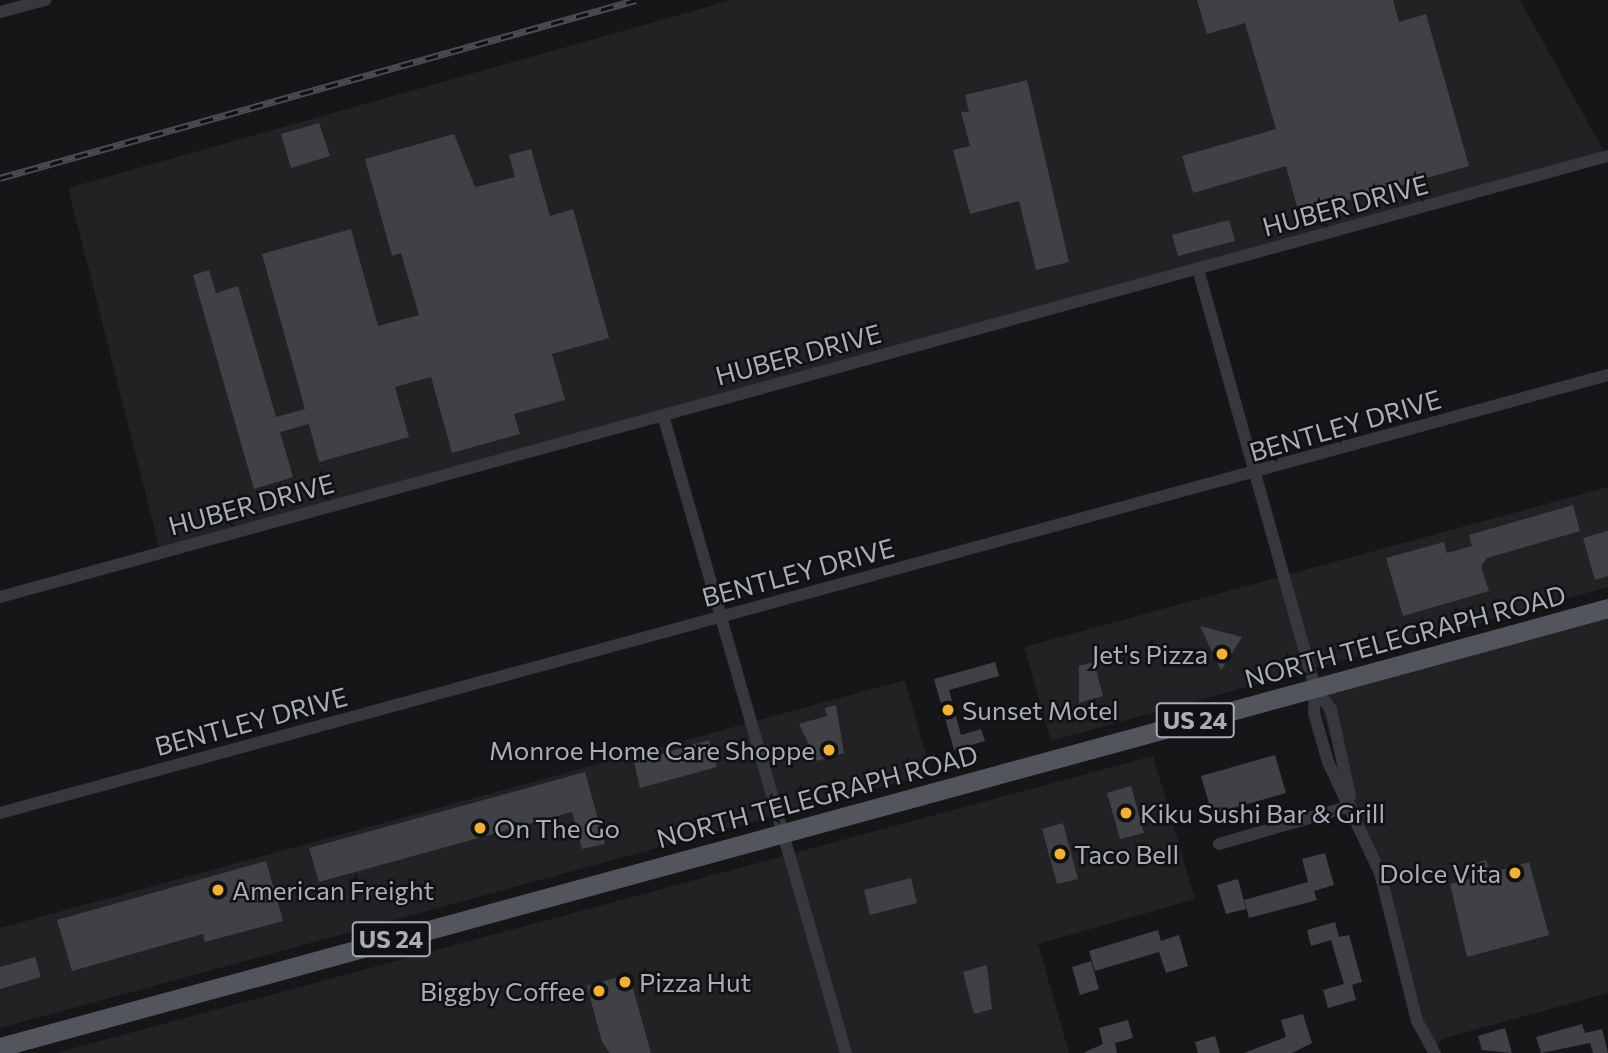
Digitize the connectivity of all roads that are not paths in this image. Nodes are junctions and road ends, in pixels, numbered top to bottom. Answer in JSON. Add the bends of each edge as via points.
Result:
{"nodes":[{"id":1,"x":46,"y":0,"type":"edge"},
{"id":2,"x":0,"y":12,"type":"edge"},
{"id":3,"x":1608,"y":156,"type":"edge"},
{"id":4,"x":1198,"y":269,"type":"junction"},
{"id":5,"x":1608,"y":375,"type":"edge"},
{"id":6,"x":663,"y":415,"type":"junction"},
{"id":7,"x":1255,"y":474,"type":"junction"},
{"id":8,"x":0,"y":597,"type":"edge"},
{"id":9,"x":1608,"y":608,"type":"edge"},
{"id":10,"x":723,"y":616,"type":"junction"},
{"id":11,"x":1315,"y":688,"type":"junction"},
{"id":12,"x":1351,"y":807,"type":"junction"},
{"id":13,"x":0,"y":813,"type":"edge"},
{"id":14,"x":783,"y":832,"type":"junction"},
{"id":15,"x":1219,"y":844,"type":"dead end"},
{"id":16,"x":0,"y":1047,"type":"edge"},
{"id":17,"x":1430,"y":1052,"type":"edge"},
{"id":18,"x":846,"y":1053,"type":"edge"}],
"edges":[{"from":1,"to":2,"type":"street"},
{"from":3,"to":4,"type":"street","name":"HUBER DRIVE"},
{"from":4,"to":6,"type":"street","name":"HUBER DRIVE"},
{"from":4,"to":7,"type":"street"},
{"from":5,"to":7,"type":"street","name":"BENTLEY DRIVE"},
{"from":6,"to":8,"type":"street","name":"HUBER DRIVE"},
{"from":6,"to":10,"type":"street"},
{"from":7,"to":10,"type":"street","name":"BENTLEY DRIVE"},
{"from":7,"to":11,"type":"street"},
{"from":9,"to":11,"type":"main road","name":"NORTH TELEGRAPH ROAD","number":"US 24"},
{"from":10,"to":13,"type":"street","name":"BENTLEY DRIVE"},
{"from":10,"to":14,"type":"street"},
{"from":11,"to":12,"type":"street","via":[[1314,713],[1328,762]]},
{"from":11,"to":14,"type":"main road","name":"NORTH TELEGRAPH ROAD","number":"US 24"},
{"from":12,"to":15,"type":"street"},
{"from":12,"to":17,"type":"street","via":[[1392,909],[1417,1021]]},
{"from":14,"to":16,"type":"main road","name":"NORTH TELEGRAPH ROAD","number":"US 24"},
{"from":14,"to":18,"type":"street"}]}
